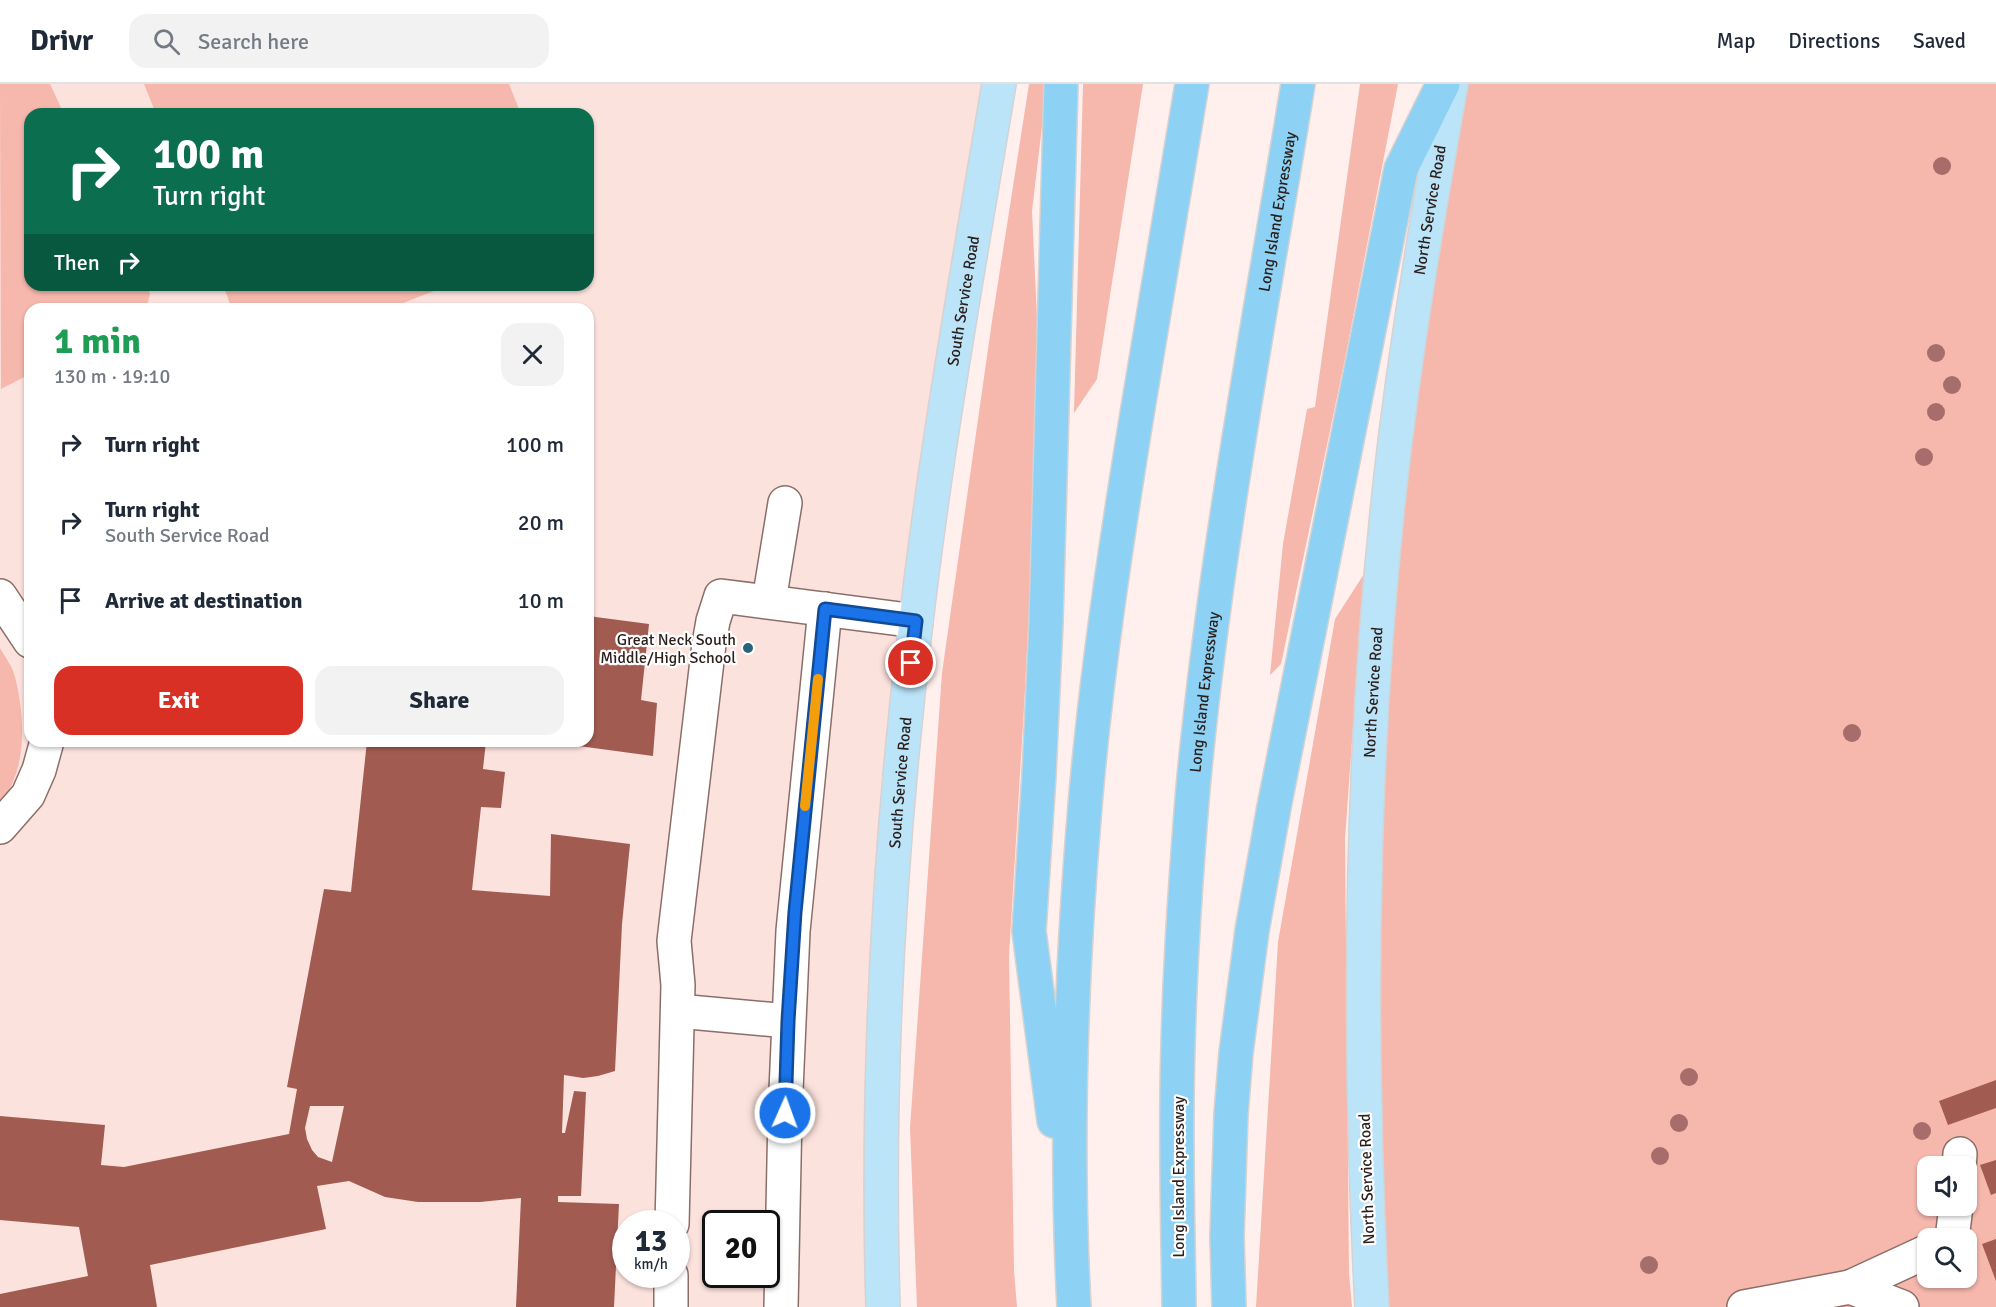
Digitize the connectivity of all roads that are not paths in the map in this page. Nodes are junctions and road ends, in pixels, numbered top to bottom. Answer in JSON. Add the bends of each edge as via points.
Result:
{"nodes":[{"id":1,"x":999,"y":84,"type":"edge"},
{"id":2,"x":1061,"y":84,"type":"edge"},
{"id":3,"x":1192,"y":84,"type":"edge"},
{"id":4,"x":1299,"y":84,"type":"edge"},
{"id":5,"x":1443,"y":84,"type":"edge"},
{"id":6,"x":1451,"y":84,"type":"edge"},
{"id":7,"x":784,"y":503,"type":"dead end"},
{"id":8,"x":0,"y":596,"type":"edge"},
{"id":9,"x":770,"y":602,"type":"junction"},
{"id":10,"x":825,"y":609,"type":"junction"},
{"id":11,"x":916,"y":621,"type":"junction"},
{"id":12,"x":24,"y":632,"type":"edge"},
{"id":13,"x":45,"y":747,"type":"edge"},
{"id":14,"x":0,"y":826,"type":"edge"},
{"id":15,"x":678,"y":1011,"type":"junction"},
{"id":16,"x":788,"y":1021,"type":"junction"},
{"id":17,"x":672,"y":1210,"type":"edge"},
{"id":18,"x":1071,"y":1246,"type":"junction"},
{"id":19,"x":1917,"y":1256,"type":"edge"},
{"id":20,"x":1850,"y":1287,"type":"junction"},
{"id":21,"x":671,"y":1288,"type":"edge"},
{"id":22,"x":671,"y":1307,"type":"edge"},
{"id":23,"x":781,"y":1307,"type":"edge"},
{"id":24,"x":883,"y":1307,"type":"edge"},
{"id":25,"x":1074,"y":1307,"type":"edge"},
{"id":26,"x":1179,"y":1307,"type":"edge"},
{"id":27,"x":1229,"y":1307,"type":"edge"},
{"id":28,"x":1372,"y":1307,"type":"edge"},
{"id":29,"x":1744,"y":1307,"type":"edge"},
{"id":30,"x":1902,"y":1307,"type":"edge"}],
"edges":[{"from":1,"to":11,"type":"main road","name":"South Service Road","via":[[940,439]]},
{"from":2,"to":18,"type":"highway","via":[[1046,623],[1029,931]]},
{"from":3,"to":18,"type":"highway","via":[[1116,543],[1086,792],[1072,1047]]},
{"from":4,"to":26,"type":"highway","name":"Long Island Expressway","via":[[1226,525],[1193,787],[1178,1048]]},
{"from":5,"to":27,"type":"highway","via":[[1401,169],[1252,931],[1231,1114]]},
{"from":6,"to":28,"type":"main road","name":"North Service Road","via":[[1414,302],[1394,452],[1371,711],[1362,966]]},
{"from":7,"to":9,"type":"lane"},
{"from":8,"to":12,"type":"lane"},
{"from":9,"to":10,"type":"lane"},
{"from":9,"to":15,"type":"lane","via":[[721,596],[713,621],[674,941]]},
{"from":10,"to":11,"type":"lane"},
{"from":10,"to":16,"type":"lane","via":[[798,873]]},
{"from":11,"to":24,"type":"main road","name":"South Service Road","via":[[893,849],[885,988]]},
{"from":13,"to":14,"type":"lane","via":[[28,795]]},
{"from":15,"to":16,"type":"lane"},
{"from":15,"to":17,"type":"lane"},
{"from":16,"to":23,"type":"lane"},
{"from":18,"to":25,"type":"highway"},
{"from":19,"to":20,"type":"lane"},
{"from":20,"to":29,"type":"lane"},
{"from":20,"to":30,"type":"lane"},
{"from":21,"to":22,"type":"lane"}]}
